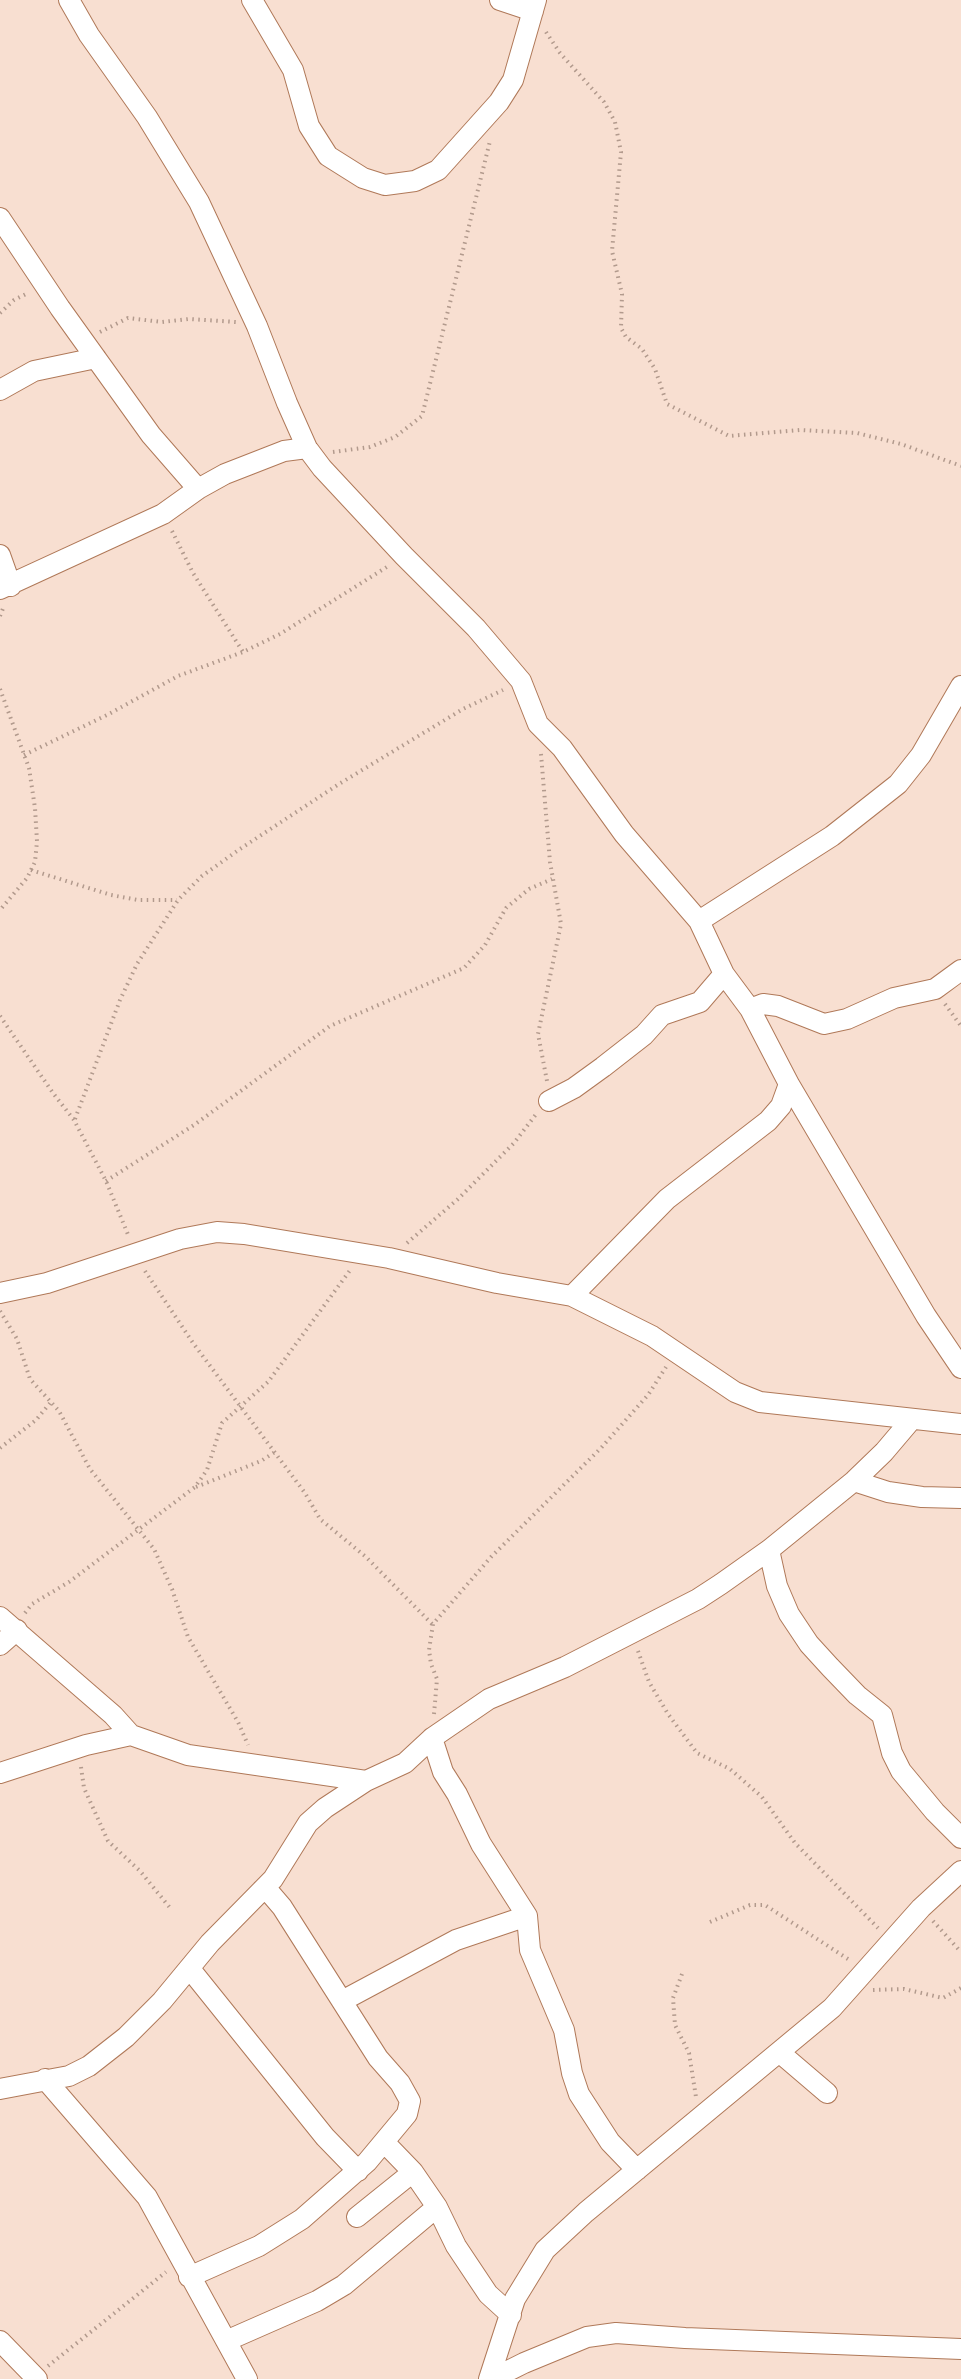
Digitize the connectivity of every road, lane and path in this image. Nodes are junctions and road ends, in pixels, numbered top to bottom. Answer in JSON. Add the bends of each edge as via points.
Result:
{"nodes":[{"id":1,"x":69,"y":0,"type":"edge"},
{"id":2,"x":252,"y":0,"type":"edge"},
{"id":3,"x":500,"y":0,"type":"edge"},
{"id":4,"x":534,"y":5,"type":"edge"},
{"id":5,"x":492,"y":135,"type":"dead end"},
{"id":6,"x":0,"y":218,"type":"edge"},
{"id":7,"x":45,"y":286,"type":"junction"},
{"id":8,"x":0,"y":313,"type":"edge"},
{"id":9,"x":257,"y":326,"type":"junction"},
{"id":10,"x":90,"y":350,"type":"junction"},
{"id":11,"x":0,"y":390,"type":"edge"},
{"id":12,"x":307,"y":448,"type":"junction"},
{"id":13,"x":961,"y":466,"type":"edge"},
{"id":14,"x":198,"y":489,"type":"junction"},
{"id":15,"x":163,"y":514,"type":"junction"},
{"id":16,"x":0,"y":555,"type":"edge"},
{"id":17,"x":404,"y":556,"type":"junction"},
{"id":18,"x":6,"y":587,"type":"edge"},
{"id":19,"x":243,"y":652,"type":"junction"},
{"id":20,"x":521,"y":681,"type":"junction"},
{"id":21,"x":961,"y":686,"type":"edge"},
{"id":22,"x":0,"y":689,"type":"edge"},
{"id":23,"x":538,"y":724,"type":"junction"},
{"id":24,"x":24,"y":755,"type":"junction"},
{"id":25,"x":31,"y":870,"type":"junction"},
{"id":26,"x":552,"y":879,"type":"junction"},
{"id":27,"x":178,"y":900,"type":"junction"},
{"id":28,"x":0,"y":910,"type":"edge"},
{"id":29,"x":699,"y":921,"type":"junction"},
{"id":30,"x":961,"y":970,"type":"edge"},
{"id":31,"x":724,"y":974,"type":"junction"},
{"id":32,"x":935,"y":989,"type":"junction"},
{"id":33,"x":750,"y":1009,"type":"junction"},
{"id":34,"x":0,"y":1016,"type":"edge"},
{"id":35,"x":961,"y":1026,"type":"edge"},
{"id":36,"x":789,"y":1084,"type":"junction"},
{"id":37,"x":549,"y":1101,"type":"junction"},
{"id":38,"x":75,"y":1120,"type":"junction"},
{"id":39,"x":106,"y":1181,"type":"junction"},
{"id":40,"x":363,"y":1254,"type":"junction"},
{"id":41,"x":135,"y":1255,"type":"junction"},
{"id":42,"x":388,"y":1258,"type":"junction"},
{"id":43,"x":0,"y":1293,"type":"edge"},
{"id":44,"x":572,"y":1296,"type":"junction"},
{"id":45,"x":0,"y":1310,"type":"edge"},
{"id":46,"x":677,"y":1352,"type":"junction"},
{"id":47,"x":961,"y":1368,"type":"edge"},
{"id":48,"x":51,"y":1402,"type":"junction"},
{"id":49,"x":239,"y":1406,"type":"junction"},
{"id":50,"x":912,"y":1419,"type":"junction"},
{"id":51,"x":961,"y":1424,"type":"edge"},
{"id":52,"x":0,"y":1448,"type":"edge"},
{"id":53,"x":275,"y":1452,"type":"junction"},
{"id":54,"x":854,"y":1481,"type":"junction"},
{"id":55,"x":195,"y":1487,"type":"junction"},
{"id":56,"x":961,"y":1498,"type":"edge"},
{"id":57,"x":139,"y":1527,"type":"junction"},
{"id":58,"x":769,"y":1550,"type":"junction"},
{"id":59,"x":0,"y":1617,"type":"edge"},
{"id":60,"x":433,"y":1625,"type":"junction"},
{"id":61,"x":17,"y":1630,"type":"junction"},
{"id":62,"x":631,"y":1631,"type":"junction"},
{"id":63,"x":0,"y":1645,"type":"edge"},
{"id":64,"x":131,"y":1735,"type":"junction"},
{"id":65,"x":432,"y":1738,"type":"junction"},
{"id":66,"x":86,"y":1745,"type":"junction"},
{"id":67,"x":257,"y":1765,"type":"junction"},
{"id":68,"x":0,"y":1773,"type":"edge"},
{"id":69,"x":366,"y":1780,"type":"junction"},
{"id":70,"x":961,"y":1838,"type":"edge"},
{"id":71,"x":961,"y":1871,"type":"edge"},
{"id":72,"x":262,"y":1890,"type":"junction"},
{"id":73,"x":921,"y":1908,"type":"junction"},
{"id":74,"x":171,"y":1909,"type":"dead end"},
{"id":75,"x":526,"y":1916,"type":"junction"},
{"id":76,"x":710,"y":1922,"type":"dead end"},
{"id":77,"x":891,"y":1942,"type":"junction"},
{"id":78,"x":961,"y":1952,"type":"edge"},
{"id":79,"x":190,"y":1970,"type":"junction"},
{"id":80,"x":866,"y":1971,"type":"junction"},
{"id":81,"x":682,"y":1974,"type":"dead end"},
{"id":82,"x":961,"y":1988,"type":"edge"},
{"id":83,"x":847,"y":1994,"type":"junction"},
{"id":84,"x":342,"y":2001,"type":"junction"},
{"id":85,"x":779,"y":2052,"type":"junction"},
{"id":86,"x":45,"y":2079,"type":"junction"},
{"id":87,"x":0,"y":2089,"type":"edge"},
{"id":88,"x":827,"y":2093,"type":"dead end"},
{"id":89,"x":700,"y":2120,"type":"junction"},
{"id":90,"x":384,"y":2142,"type":"junction"},
{"id":91,"x":637,"y":2170,"type":"junction"},
{"id":92,"x":358,"y":2171,"type":"junction"},
{"id":93,"x":413,"y":2172,"type":"junction"},
{"id":94,"x":437,"y":2207,"type":"junction"},
{"id":95,"x":357,"y":2217,"type":"dead end"},
{"id":96,"x":182,"y":2258,"type":"junction"},
{"id":97,"x":189,"y":2277,"type":"junction"},
{"id":98,"x":511,"y":2315,"type":"junction"},
{"id":99,"x":0,"y":2341,"type":"edge"},
{"id":100,"x":226,"y":2341,"type":"junction"},
{"id":101,"x":961,"y":2349,"type":"edge"},
{"id":102,"x":34,"y":2376,"type":"edge"},
{"id":103,"x":247,"y":2379,"type":"edge"},
{"id":104,"x":490,"y":2379,"type":"edge"}],
"edges":[{"from":1,"to":9,"type":"street","via":[[199,202]]},
{"from":2,"to":4,"type":"street","via":[[293,70],[309,126],[328,156],[363,178],[385,185],[416,181],[438,170],[499,102],[513,80]]},
{"from":3,"to":4,"type":"street"},
{"from":4,"to":13,"type":"path","via":[[560,54],[598,93],[615,122],[621,152],[612,251],[622,294],[621,328],[655,369],[667,405],[729,436],[800,430],[856,433]]},
{"from":5,"to":12,"type":"path","via":[[422,416],[395,437],[370,447],[337,453]]},
{"from":6,"to":7,"type":"street"},
{"from":7,"to":8,"type":"path","via":[[14,300]]},
{"from":7,"to":10,"type":"street"},
{"from":9,"to":10,"type":"path","via":[[128,318],[108,326]]},
{"from":9,"to":12,"type":"street"},
{"from":10,"to":11,"type":"street","via":[[33,371]]},
{"from":10,"to":14,"type":"street","via":[[151,435]]},
{"from":12,"to":14,"type":"street","via":[[259,460]]},
{"from":12,"to":17,"type":"street"},
{"from":14,"to":15,"type":"street"},
{"from":15,"to":18,"type":"street"},
{"from":15,"to":19,"type":"path","via":[[193,573]]},
{"from":16,"to":18,"type":"street"},
{"from":17,"to":19,"type":"path","via":[[280,634]]},
{"from":17,"to":20,"type":"street","via":[[476,628]]},
{"from":19,"to":24,"type":"path","via":[[178,676]]},
{"from":20,"to":23,"type":"street"},
{"from":20,"to":27,"type":"path","via":[[463,709],[339,784],[202,876]]},
{"from":21,"to":29,"type":"street","via":[[921,755],[898,784],[832,836]]},
{"from":22,"to":24,"type":"path"},
{"from":23,"to":26,"type":"path"},
{"from":23,"to":29,"type":"street","via":[[562,748],[624,834]]},
{"from":24,"to":25,"type":"path","via":[[35,808],[37,841]]},
{"from":25,"to":27,"type":"path","via":[[111,895]]},
{"from":25,"to":28,"type":"path"},
{"from":26,"to":37,"type":"path","via":[[560,938],[538,1034]]},
{"from":26,"to":39,"type":"path","via":[[506,908],[485,945],[464,968],[330,1026],[194,1125]]},
{"from":27,"to":38,"type":"path","via":[[137,964],[120,1000]]},
{"from":29,"to":31,"type":"street"},
{"from":30,"to":32,"type":"street"},
{"from":31,"to":33,"type":"street"},
{"from":31,"to":37,"type":"street","via":[[700,1002],[662,1015],[644,1035],[603,1067]]},
{"from":32,"to":33,"type":"street","via":[[894,998],[847,1019],[824,1024],[778,1006],[763,1004]]},
{"from":32,"to":35,"type":"path"},
{"from":33,"to":36,"type":"street"},
{"from":34,"to":38,"type":"path"},
{"from":36,"to":44,"type":"street","via":[[781,1106],[768,1121],[667,1199]]},
{"from":36,"to":47,"type":"street"},
{"from":37,"to":42,"type":"path","via":[[458,1199]]},
{"from":38,"to":39,"type":"path"},
{"from":39,"to":41,"type":"path"},
{"from":40,"to":41,"type":"street","via":[[217,1232],[180,1239]]},
{"from":40,"to":42,"type":"street"},
{"from":40,"to":49,"type":"path","via":[[267,1382]]},
{"from":41,"to":43,"type":"street","via":[[47,1283]]},
{"from":41,"to":49,"type":"path"},
{"from":42,"to":44,"type":"street"},
{"from":44,"to":46,"type":"street"},
{"from":45,"to":48,"type":"path","via":[[17,1339],[30,1379]]},
{"from":46,"to":50,"type":"street","via":[[735,1392],[760,1402]]},
{"from":46,"to":60,"type":"path","via":[[648,1395],[491,1557]]},
{"from":48,"to":52,"type":"path","via":[[36,1420]]},
{"from":48,"to":57,"type":"path","via":[[90,1469]]},
{"from":49,"to":53,"type":"path"},
{"from":49,"to":55,"type":"path","via":[[222,1423],[207,1470]]},
{"from":50,"to":51,"type":"street"},
{"from":50,"to":54,"type":"street"},
{"from":53,"to":55,"type":"path"},
{"from":53,"to":60,"type":"path","via":[[320,1519],[366,1557]]},
{"from":54,"to":56,"type":"street","via":[[888,1492]]},
{"from":54,"to":58,"type":"street"},
{"from":55,"to":57,"type":"path"},
{"from":57,"to":61,"type":"path","via":[[69,1582],[32,1604]]},
{"from":57,"to":67,"type":"path","via":[[165,1572],[188,1637],[238,1722]]},
{"from":58,"to":62,"type":"street","via":[[698,1599]]},
{"from":58,"to":70,"type":"street","via":[[777,1586],[789,1614],[830,1667],[882,1715],[892,1753],[902,1771]]},
{"from":59,"to":61,"type":"street"},
{"from":60,"to":65,"type":"path","via":[[429,1650],[437,1679],[437,1706]]},
{"from":61,"to":63,"type":"street"},
{"from":61,"to":64,"type":"street"},
{"from":62,"to":65,"type":"street","via":[[565,1667],[489,1699]]},
{"from":62,"to":77,"type":"path","via":[[649,1682],[697,1753],[730,1769],[762,1797],[795,1843]]},
{"from":64,"to":66,"type":"street"},
{"from":64,"to":67,"type":"street","via":[[188,1755]]},
{"from":65,"to":69,"type":"street","via":[[405,1763]]},
{"from":65,"to":75,"type":"street","via":[[443,1772],[486,1853]]},
{"from":66,"to":68,"type":"street"},
{"from":66,"to":74,"type":"path","via":[[81,1776],[101,1829]]},
{"from":67,"to":69,"type":"street"},
{"from":69,"to":72,"type":"street","via":[[308,1823]]},
{"from":71,"to":73,"type":"street"},
{"from":72,"to":79,"type":"street","via":[[210,1943]]},
{"from":72,"to":84,"type":"street","via":[[282,1906]]},
{"from":73,"to":77,"type":"street"},
{"from":73,"to":78,"type":"path"},
{"from":75,"to":84,"type":"street","via":[[456,1940]]},
{"from":75,"to":91,"type":"street","via":[[530,1950],[564,2030],[579,2094],[610,2142]]},
{"from":76,"to":80,"type":"path","via":[[750,1905],[765,1905]]},
{"from":77,"to":80,"type":"street"},
{"from":79,"to":86,"type":"street","via":[[142,2022],[89,2066],[69,2076]]},
{"from":79,"to":92,"type":"street","via":[[324,2137]]},
{"from":80,"to":83,"type":"street"},
{"from":81,"to":89,"type":"path","via":[[673,1998],[675,2025],[689,2053]]},
{"from":82,"to":83,"type":"path","via":[[944,1998],[893,1988]]},
{"from":83,"to":85,"type":"street"},
{"from":84,"to":90,"type":"street","via":[[410,2102],[408,2114]]},
{"from":85,"to":88,"type":"street"},
{"from":85,"to":89,"type":"street"},
{"from":86,"to":87,"type":"street"},
{"from":86,"to":96,"type":"street","via":[[147,2197]]},
{"from":89,"to":91,"type":"street"},
{"from":90,"to":92,"type":"street"},
{"from":90,"to":93,"type":"street"},
{"from":91,"to":98,"type":"street","via":[[545,2250],[515,2299]]},
{"from":92,"to":97,"type":"street","via":[[302,2218],[259,2246]]},
{"from":93,"to":94,"type":"street"},
{"from":93,"to":95,"type":"street"},
{"from":94,"to":98,"type":"street","via":[[456,2246],[488,2294]]},
{"from":94,"to":100,"type":"street","via":[[344,2285]]},
{"from":96,"to":97,"type":"street"},
{"from":96,"to":102,"type":"path"},
{"from":97,"to":100,"type":"street"},
{"from":98,"to":104,"type":"street"},
{"from":99,"to":102,"type":"street"},
{"from":100,"to":103,"type":"street"},
{"from":101,"to":104,"type":"street","via":[[616,2333],[587,2337]]}]}
